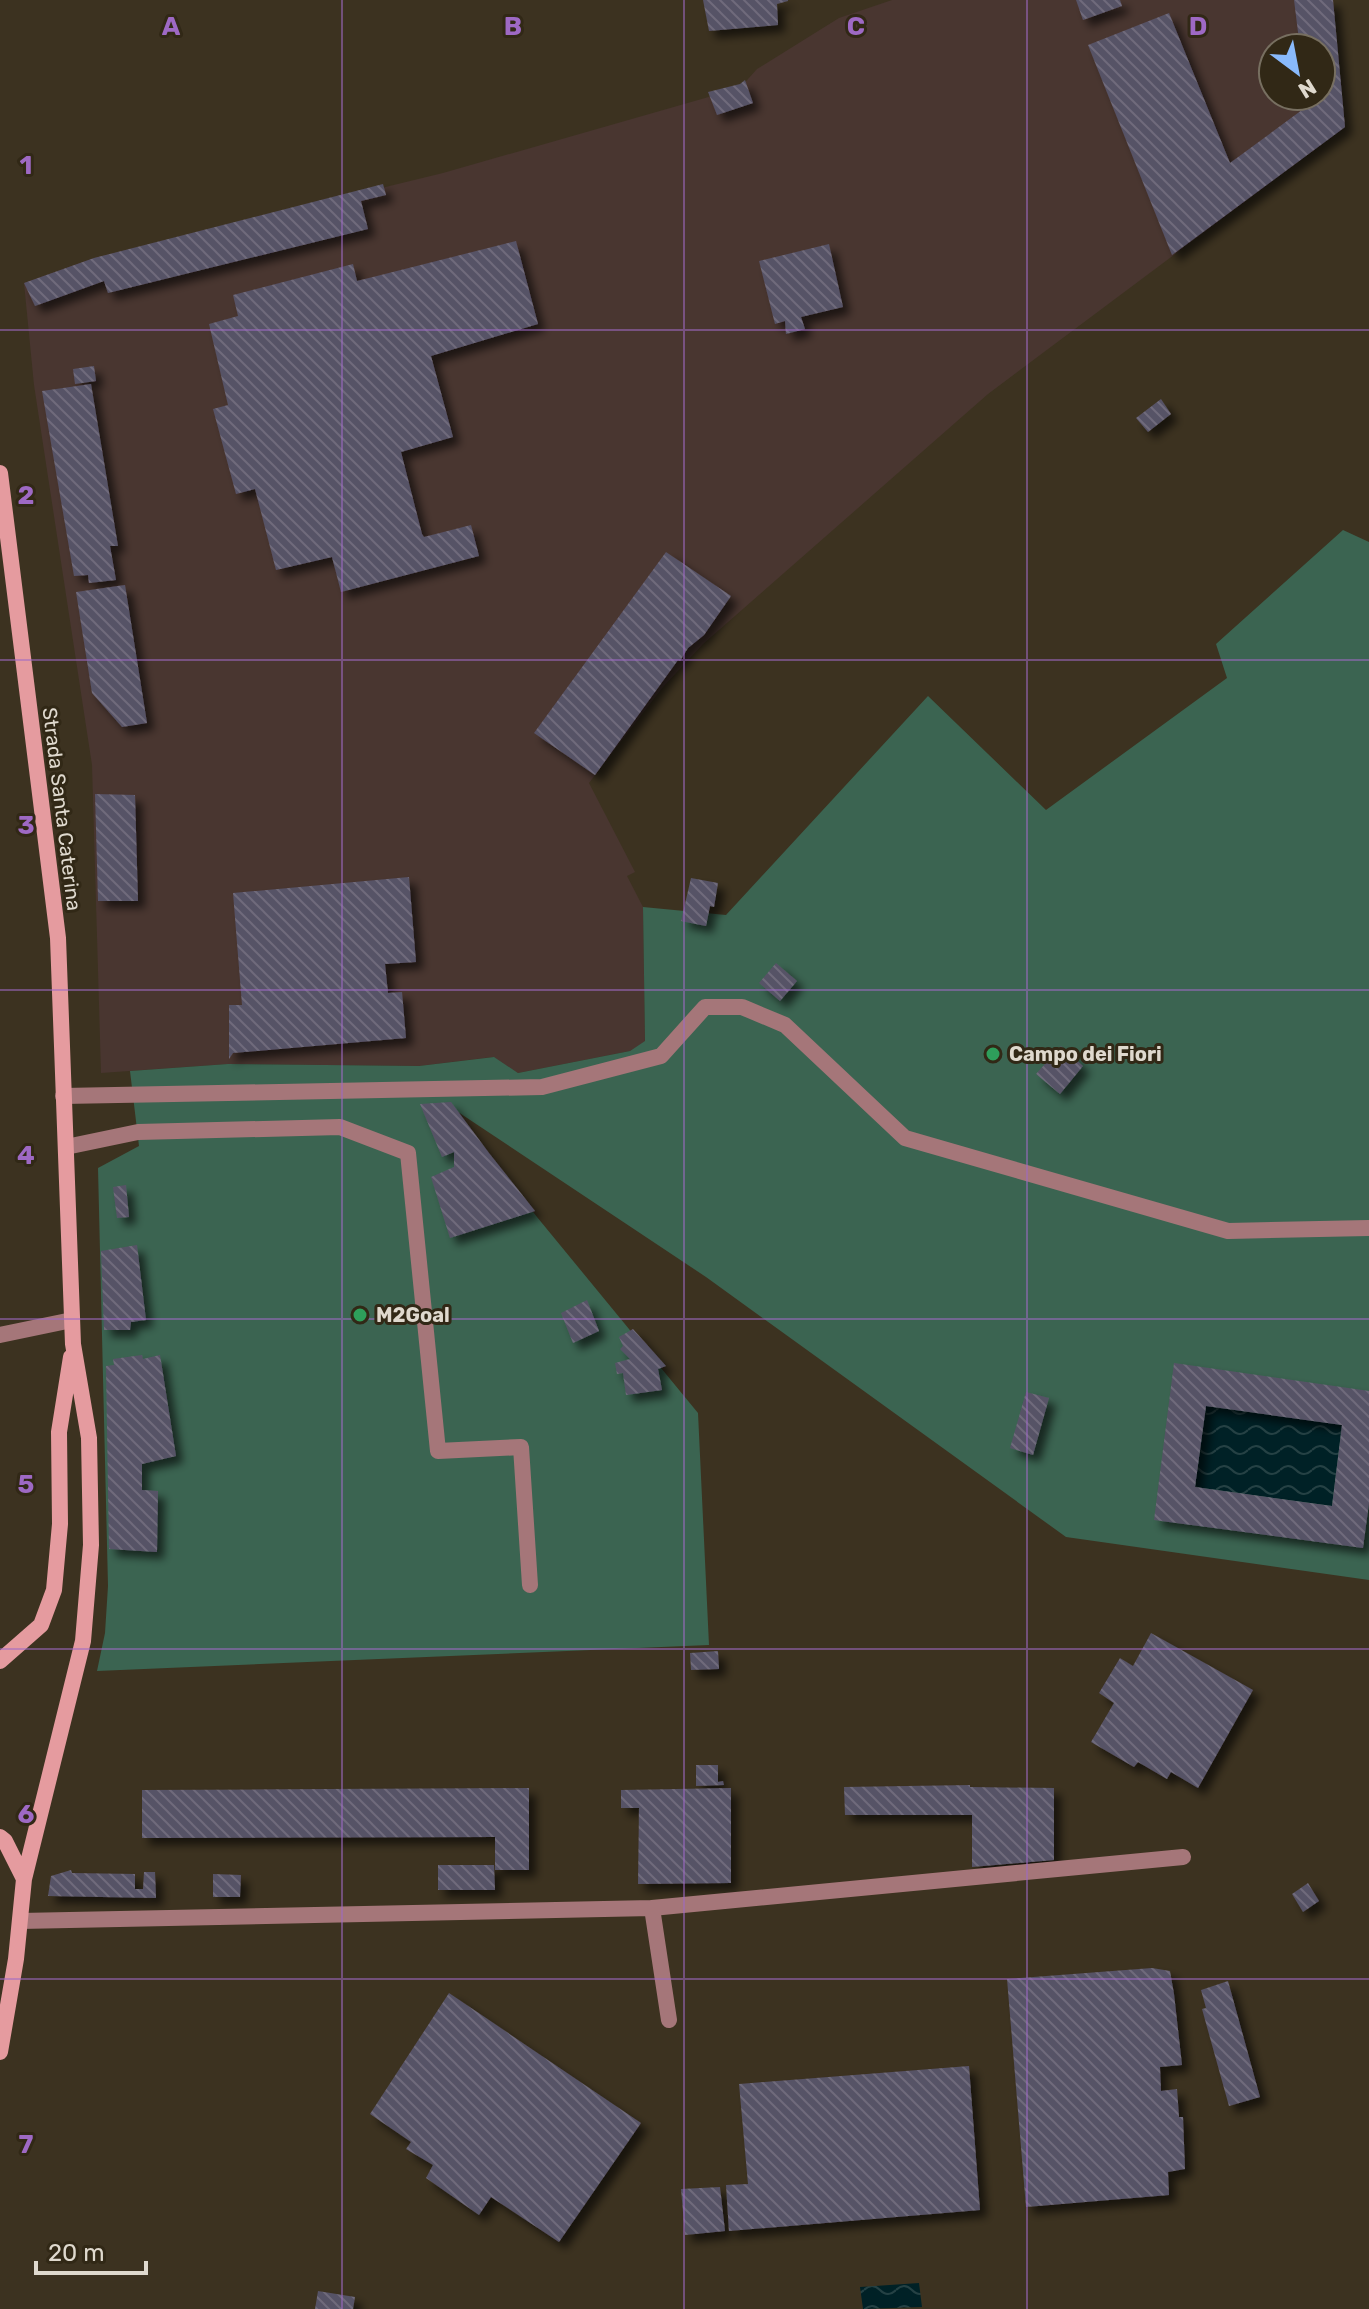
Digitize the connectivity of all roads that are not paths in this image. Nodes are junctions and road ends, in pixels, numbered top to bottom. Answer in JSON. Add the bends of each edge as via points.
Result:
{"nodes":[{"id":1,"x":0,"y":473,"type":"edge"},
{"id":2,"x":63,"y":1096,"type":"junction"},
{"id":3,"x":66,"y":1147,"type":"junction"},
{"id":4,"x":1369,"y":1228,"type":"edge"},
{"id":5,"x":72,"y":1320,"type":"junction"},
{"id":6,"x":0,"y":1335,"type":"edge"},
{"id":7,"x":73,"y":1344,"type":"junction"},
{"id":8,"x":530,"y":1585,"type":"dead end"},
{"id":9,"x":0,"y":1660,"type":"edge"},
{"id":10,"x":0,"y":1837,"type":"edge"},
{"id":11,"x":1183,"y":1857,"type":"dead end"},
{"id":12,"x":24,"y":1879,"type":"junction"},
{"id":13,"x":652,"y":1908,"type":"junction"},
{"id":14,"x":20,"y":1921,"type":"junction"},
{"id":15,"x":669,"y":2020,"type":"dead end"},
{"id":16,"x":0,"y":2052,"type":"edge"}],
"edges":[{"from":1,"to":2,"type":"street","name":"Strada Santa Caterina","via":[[58,938]]},
{"from":2,"to":3,"type":"street","name":"Strada Santa Caterina"},
{"from":2,"to":4,"type":"lane","via":[[542,1087],[661,1056],[705,1007],[742,1007],[785,1025],[905,1138],[1228,1231]]},
{"from":3,"to":5,"type":"street","name":"Strada Santa Caterina"},
{"from":3,"to":8,"type":"lane","via":[[138,1132],[340,1127],[408,1153],[438,1451],[521,1447]]},
{"from":5,"to":6,"type":"lane"},
{"from":5,"to":7,"type":"street","name":"Strada Santa Caterina"},
{"from":7,"to":9,"type":"street","name":"Strada Santa Caterina","via":[[59,1432],[54,1590],[41,1625]]},
{"from":7,"to":12,"type":"street","name":"Strada Santa Caterina","via":[[89,1438],[91,1545],[83,1641]]},
{"from":10,"to":12,"type":"street"},
{"from":11,"to":13,"type":"lane"},
{"from":12,"to":14,"type":"street","name":"Strada Santa Caterina"},
{"from":13,"to":14,"type":"lane"},
{"from":13,"to":15,"type":"lane"},
{"from":14,"to":16,"type":"street","name":"Strada Santa Caterina"}]}
